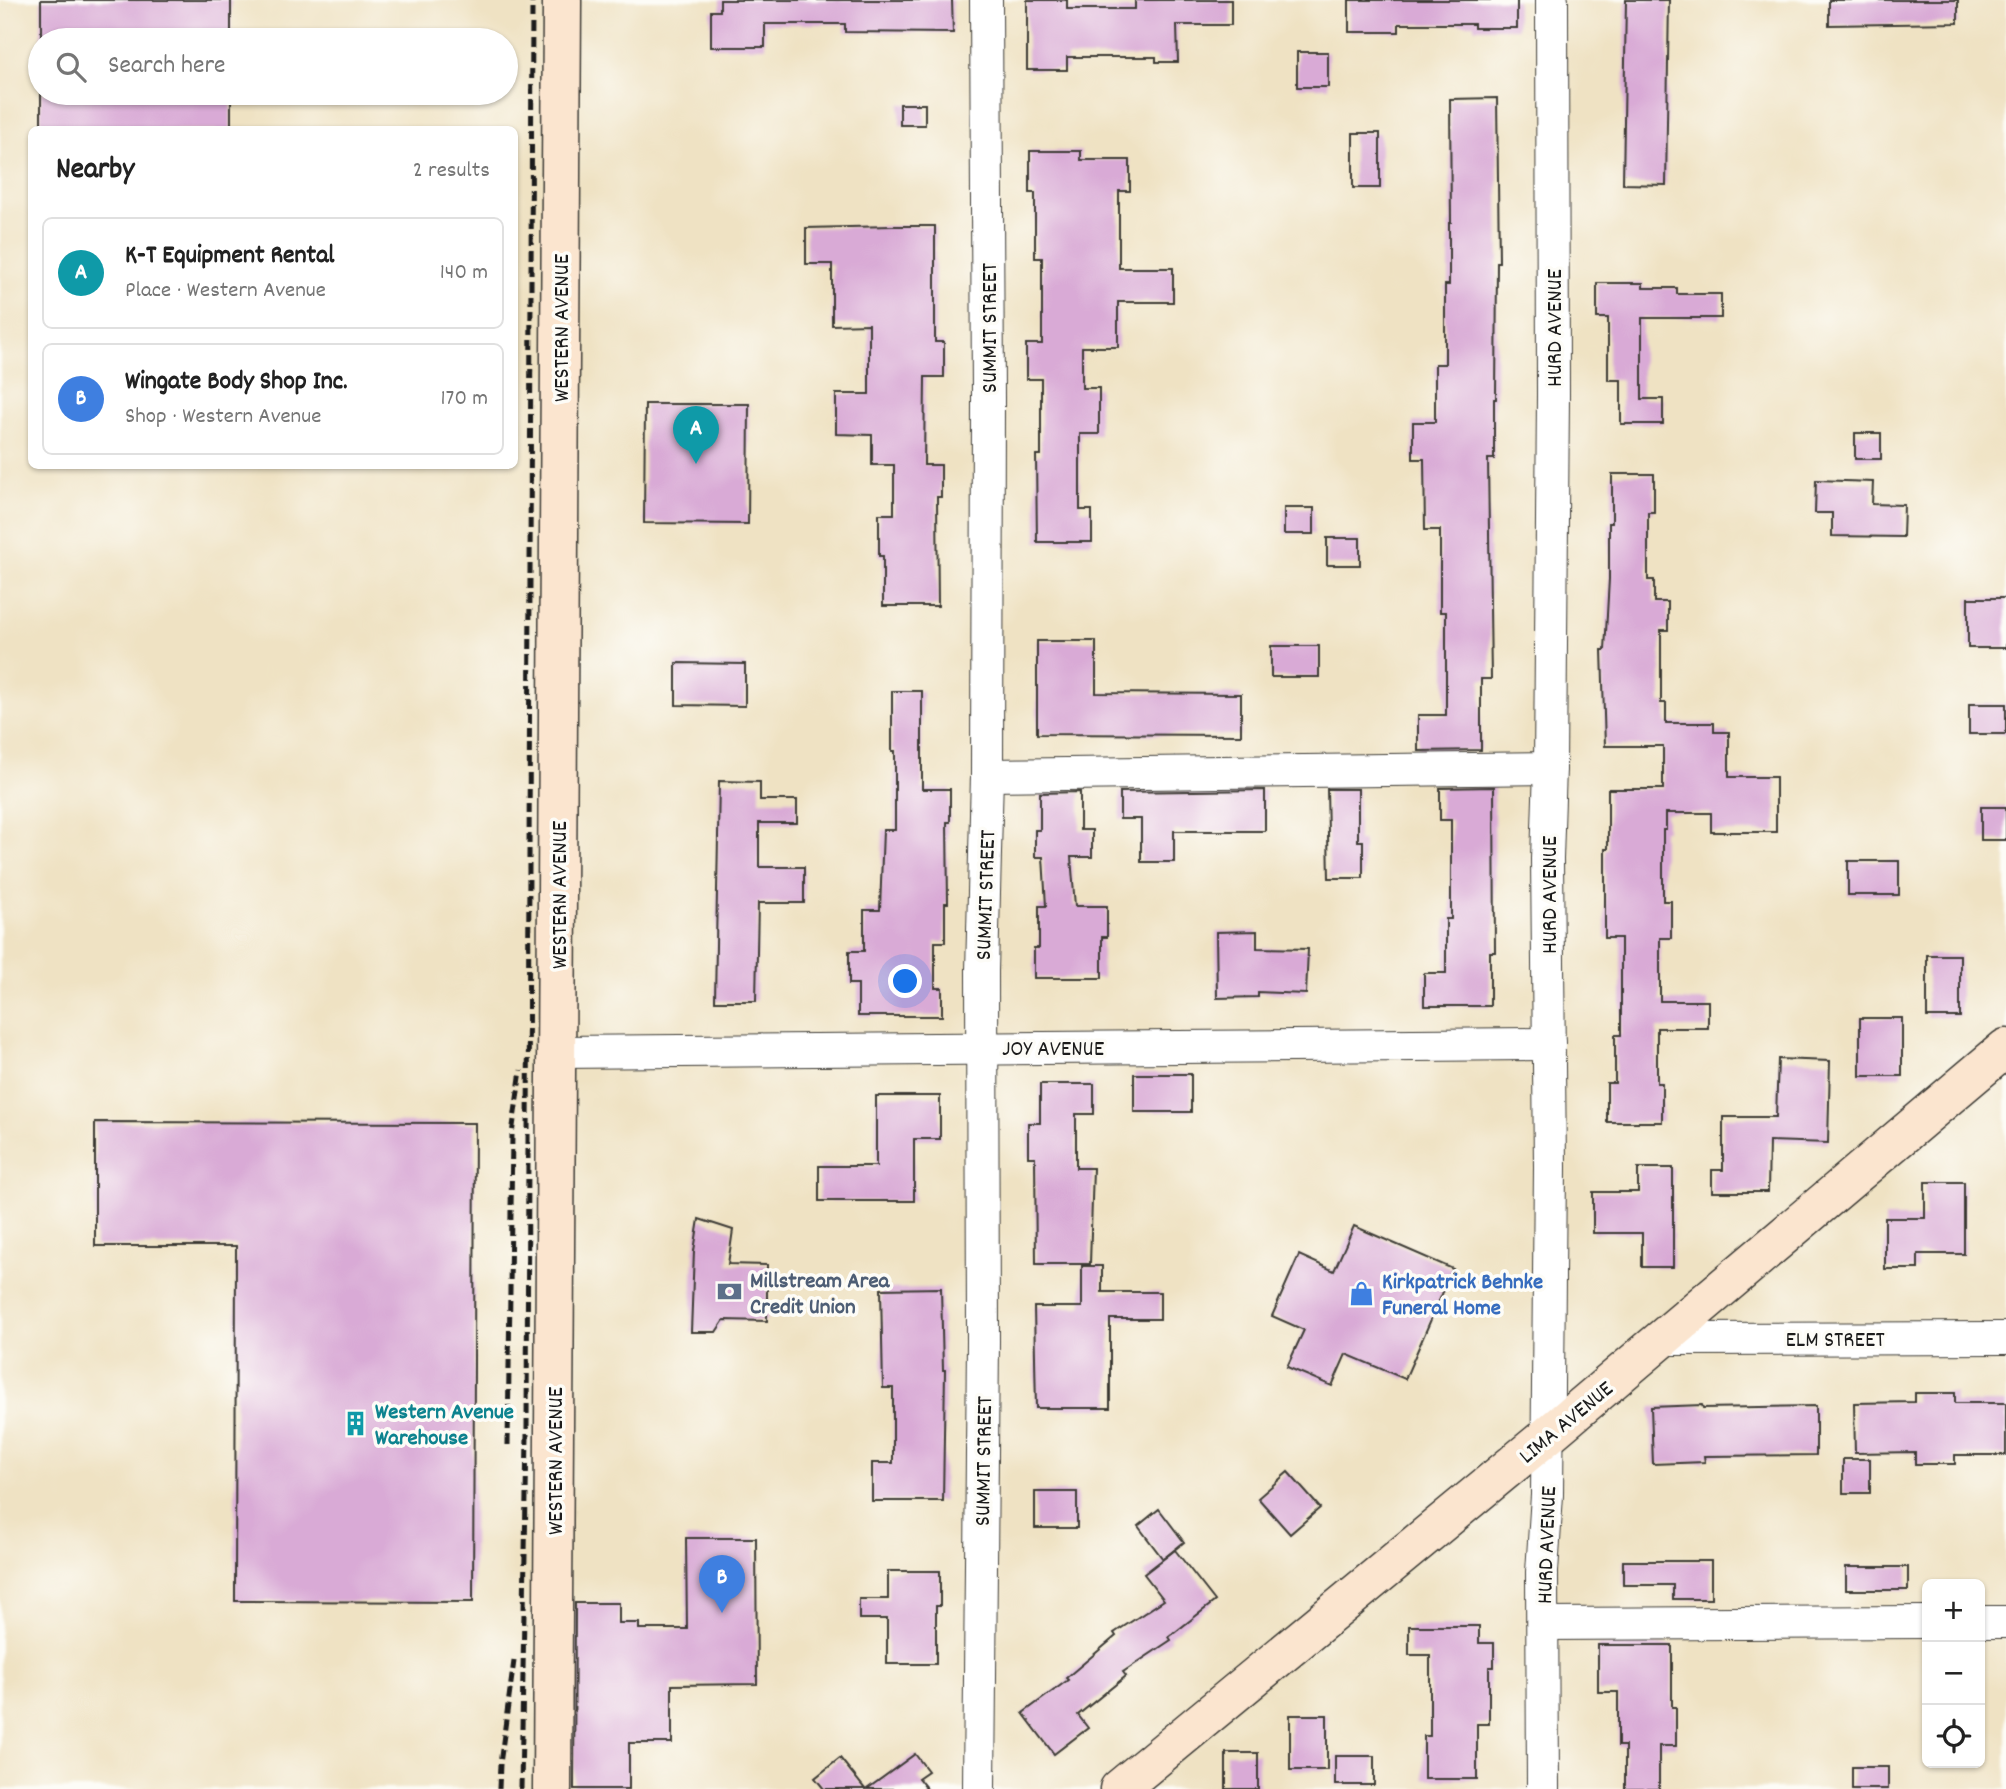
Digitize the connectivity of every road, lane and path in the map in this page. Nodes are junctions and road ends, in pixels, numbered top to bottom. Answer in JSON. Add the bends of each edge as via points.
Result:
{"nodes":[{"id":1,"x":562,"y":0,"type":"edge"},
{"id":2,"x":986,"y":0,"type":"edge"},
{"id":3,"x":1552,"y":0,"type":"edge"},
{"id":4,"x":1550,"y":768,"type":"junction"},
{"id":5,"x":987,"y":775,"type":"junction"},
{"id":6,"x":1549,"y":1044,"type":"junction"},
{"id":7,"x":982,"y":1047,"type":"junction"},
{"id":8,"x":2006,"y":1048,"type":"edge"},
{"id":9,"x":557,"y":1052,"type":"junction"},
{"id":10,"x":2006,"y":1338,"type":"edge"},
{"id":11,"x":1663,"y":1339,"type":"junction"},
{"id":12,"x":1547,"y":1436,"type":"junction"},
{"id":13,"x":1922,"y":1622,"type":"edge"},
{"id":14,"x":1985,"y":1622,"type":"edge"},
{"id":15,"x":2006,"y":1622,"type":"edge"},
{"id":16,"x":1543,"y":1624,"type":"junction"},
{"id":17,"x":552,"y":1789,"type":"edge"},
{"id":18,"x":979,"y":1789,"type":"edge"},
{"id":19,"x":1119,"y":1789,"type":"edge"},
{"id":20,"x":1543,"y":1789,"type":"edge"}],
"edges":[{"from":1,"to":9,"type":"main road","name":"WESTERN AVENUE"},
{"from":2,"to":5,"type":"street","name":"SUMMIT STREET"},
{"from":3,"to":4,"type":"street","name":"HURD AVENUE"},
{"from":4,"to":5,"type":"street"},
{"from":4,"to":6,"type":"street","name":"HURD AVENUE"},
{"from":5,"to":7,"type":"street","name":"SUMMIT STREET"},
{"from":6,"to":7,"type":"street","name":"JOY AVENUE"},
{"from":6,"to":12,"type":"street","name":"HURD AVENUE"},
{"from":7,"to":9,"type":"street","name":"JOY AVENUE"},
{"from":7,"to":18,"type":"street","name":"SUMMIT STREET"},
{"from":8,"to":11,"type":"main road","name":"LIMA AVENUE"},
{"from":9,"to":17,"type":"main road","name":"WESTERN AVENUE"},
{"from":10,"to":11,"type":"street","name":"ELM STREET"},
{"from":11,"to":12,"type":"main road","name":"LIMA AVENUE"},
{"from":12,"to":16,"type":"street","name":"HURD AVENUE"},
{"from":12,"to":19,"type":"main road","name":"LIMA AVENUE"},
{"from":13,"to":16,"type":"street"},
{"from":14,"to":15,"type":"street"},
{"from":16,"to":20,"type":"street","name":"HURD AVENUE"}]}
